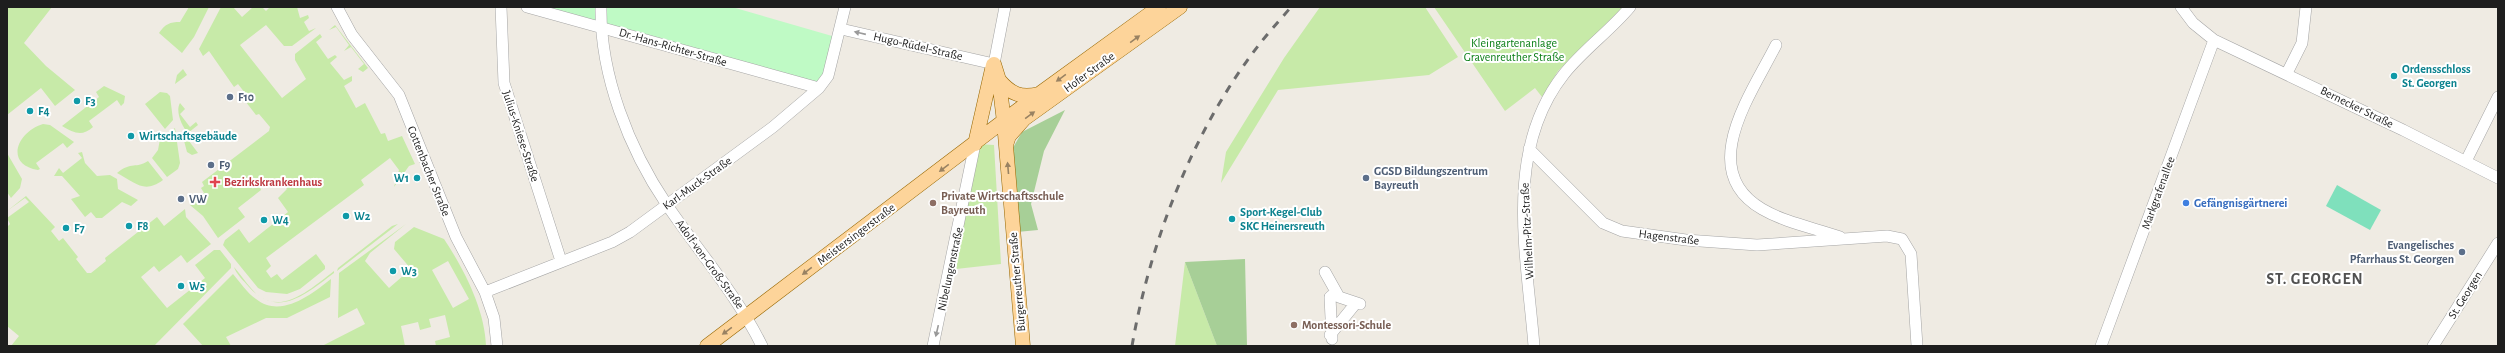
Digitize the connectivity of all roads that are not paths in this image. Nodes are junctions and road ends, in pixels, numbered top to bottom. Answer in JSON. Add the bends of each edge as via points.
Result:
{"nodes":[{"id":1,"x":337,"y":7,"type":"edge"},
{"id":2,"x":501,"y":7,"type":"edge"},
{"id":3,"x":527,"y":7,"type":"edge"},
{"id":4,"x":601,"y":7,"type":"edge"},
{"id":5,"x":845,"y":7,"type":"edge"},
{"id":6,"x":1005,"y":7,"type":"edge"},
{"id":7,"x":1159,"y":7,"type":"edge"},
{"id":8,"x":1180,"y":7,"type":"edge"},
{"id":9,"x":1630,"y":7,"type":"edge"},
{"id":10,"x":2181,"y":7,"type":"edge"},
{"id":11,"x":2306,"y":7,"type":"edge"},
{"id":12,"x":600,"y":27,"type":"junction"},
{"id":13,"x":841,"y":28,"type":"junction"},
{"id":14,"x":2214,"y":40,"type":"junction"},
{"id":15,"x":1776,"y":45,"type":"dead end"},
{"id":16,"x":994,"y":64,"type":"junction"},
{"id":17,"x":2287,"y":73,"type":"junction"},
{"id":18,"x":999,"y":80,"type":"junction"},
{"id":19,"x":819,"y":88,"type":"junction"},
{"id":20,"x":1039,"y":94,"type":"junction"},
{"id":21,"x":986,"y":96,"type":"junction"},
{"id":22,"x":2498,"y":97,"type":"edge"},
{"id":23,"x":1002,"y":104,"type":"junction"},
{"id":24,"x":1004,"y":122,"type":"junction"},
{"id":25,"x":975,"y":144,"type":"junction"},
{"id":26,"x":1006,"y":145,"type":"junction"},
{"id":27,"x":1529,"y":149,"type":"junction"},
{"id":28,"x":2466,"y":161,"type":"junction"},
{"id":29,"x":2498,"y":178,"type":"edge"},
{"id":30,"x":667,"y":205,"type":"junction"},
{"id":31,"x":1842,"y":238,"type":"junction"},
{"id":32,"x":2498,"y":243,"type":"edge"},
{"id":33,"x":561,"y":261,"type":"junction"},
{"id":34,"x":1325,"y":272,"type":"dead end"},
{"id":35,"x":485,"y":292,"type":"junction"},
{"id":36,"x":1336,"y":292,"type":"junction"},
{"id":37,"x":747,"y":317,"type":"junction"},
{"id":38,"x":497,"y":346,"type":"edge"},
{"id":39,"x":707,"y":346,"type":"edge"},
{"id":40,"x":762,"y":346,"type":"edge"},
{"id":41,"x":933,"y":346,"type":"edge"},
{"id":42,"x":1023,"y":346,"type":"edge"},
{"id":43,"x":1534,"y":346,"type":"edge"},
{"id":44,"x":1917,"y":346,"type":"edge"},
{"id":45,"x":2101,"y":346,"type":"edge"},
{"id":46,"x":2433,"y":346,"type":"edge"}],
"edges":[{"from":1,"to":35,"type":"street","name":"Cottenbacher Straße","via":[[352,35],[399,95],[456,237]]},
{"from":2,"to":33,"type":"street","name":"Julius-Kniese-Straße","via":[[504,82]]},
{"from":3,"to":12,"type":"street","name":"Dr.-Hans-Richter-Straße"},
{"from":4,"to":12,"type":"street","name":"Adolf-von-Groß-Straße"},
{"from":5,"to":13,"type":"street","name":"Karl-Muck-Straße"},
{"from":6,"to":16,"type":"street"},
{"from":7,"to":20,"type":"main road","name":"Hofer Straße","one_way":true},
{"from":26,"to":8,"type":"main road","name":"Hofer Straße","one_way":true,"via":[[1024,119]]},
{"from":9,"to":27,"type":"street","name":"Wilhelm-Pitz-Straße","via":[[1564,74],[1546,102]]},
{"from":10,"to":14,"type":"street","name":"Bernecker Straße","via":[[2193,23]]},
{"from":11,"to":17,"type":"street","via":[[2302,43]]},
{"from":12,"to":19,"type":"street","name":"Dr.-Hans-Richter-Straße"},
{"from":12,"to":30,"type":"street","name":"Adolf-von-Groß-Straße","via":[[607,65],[628,132],[644,167]]},
{"from":16,"to":13,"type":"street","name":"Hugo-Rüdel-Straße","one_way":true},
{"from":13,"to":19,"type":"street","name":"Karl-Muck-Straße","via":[[828,76]]},
{"from":14,"to":17,"type":"street","name":"Bernecker Straße"},
{"from":14,"to":45,"type":"street","name":"Markgrafenallee"},
{"from":15,"to":31,"type":"street","name":"Hagenstraße","via":[[1735,128],[1729,149],[1732,173],[1742,192],[1762,210]]},
{"from":16,"to":18,"type":"main road","name":"Bürgerreuther Straße"},
{"from":16,"to":21,"type":"main road"},
{"from":17,"to":28,"type":"street","name":"Bernecker Straße"},
{"from":18,"to":20,"type":"main road","via":[[1018,96]]},
{"from":18,"to":23,"type":"main road","name":"Bürgerreuther Straße"},
{"from":19,"to":30,"type":"street","name":"Karl-Muck-Straße","via":[[773,127]]},
{"from":20,"to":24,"type":"main road","name":"Hofer Straße"},
{"from":21,"to":23,"type":"main road","via":[[997,98]]},
{"from":21,"to":25,"type":"main road"},
{"from":22,"to":28,"type":"street"},
{"from":23,"to":24,"type":"main road","name":"Bürgerreuther Straße"},
{"from":24,"to":25,"type":"main road","name":"Meistersingerstraße"},
{"from":24,"to":26,"type":"main road","name":"Bürgerreuther Straße"},
{"from":25,"to":37,"type":"main road","name":"Meistersingerstraße","one_way":true},
{"from":25,"to":41,"type":"street","name":"Nibelungenstraße","one_way":true},
{"from":42,"to":26,"type":"main road","name":"Bürgerreuther Straße","one_way":true},
{"from":27,"to":31,"type":"street","name":"Hagenstraße","via":[[1603,223],[1622,231],[1686,240],[1757,245]]},
{"from":27,"to":43,"type":"street","name":"Wilhelm-Pitz-Straße","via":[[1524,177],[1524,212]]},
{"from":28,"to":29,"type":"street","name":"Bernecker Straße"},
{"from":30,"to":33,"type":"street","name":"Karl-Muck-Straße","via":[[612,242]]},
{"from":30,"to":37,"type":"street","name":"Adolf-von-Groß-Straße"},
{"from":31,"to":44,"type":"street","name":"Hagenstraße","via":[[1892,236],[1902,239],[1908,247],[1911,254]]},
{"from":32,"to":46,"type":"street","name":"St. Georgen"},
{"from":33,"to":35,"type":"street","name":"Karl-Muck-Straße"},
{"from":34,"to":36,"type":"street"},
{"from":35,"to":38,"type":"street","name":"Cottenbacher Straße","via":[[494,318]]},
{"from":36,"to":36,"type":"street","via":[[1330,297],[1330,337],[1358,304],[1339,298]]},
{"from":37,"to":39,"type":"main road","name":"Meistersingerstraße","one_way":true},
{"from":37,"to":40,"type":"street","name":"Adolf-von-Groß-Straße"}]}
